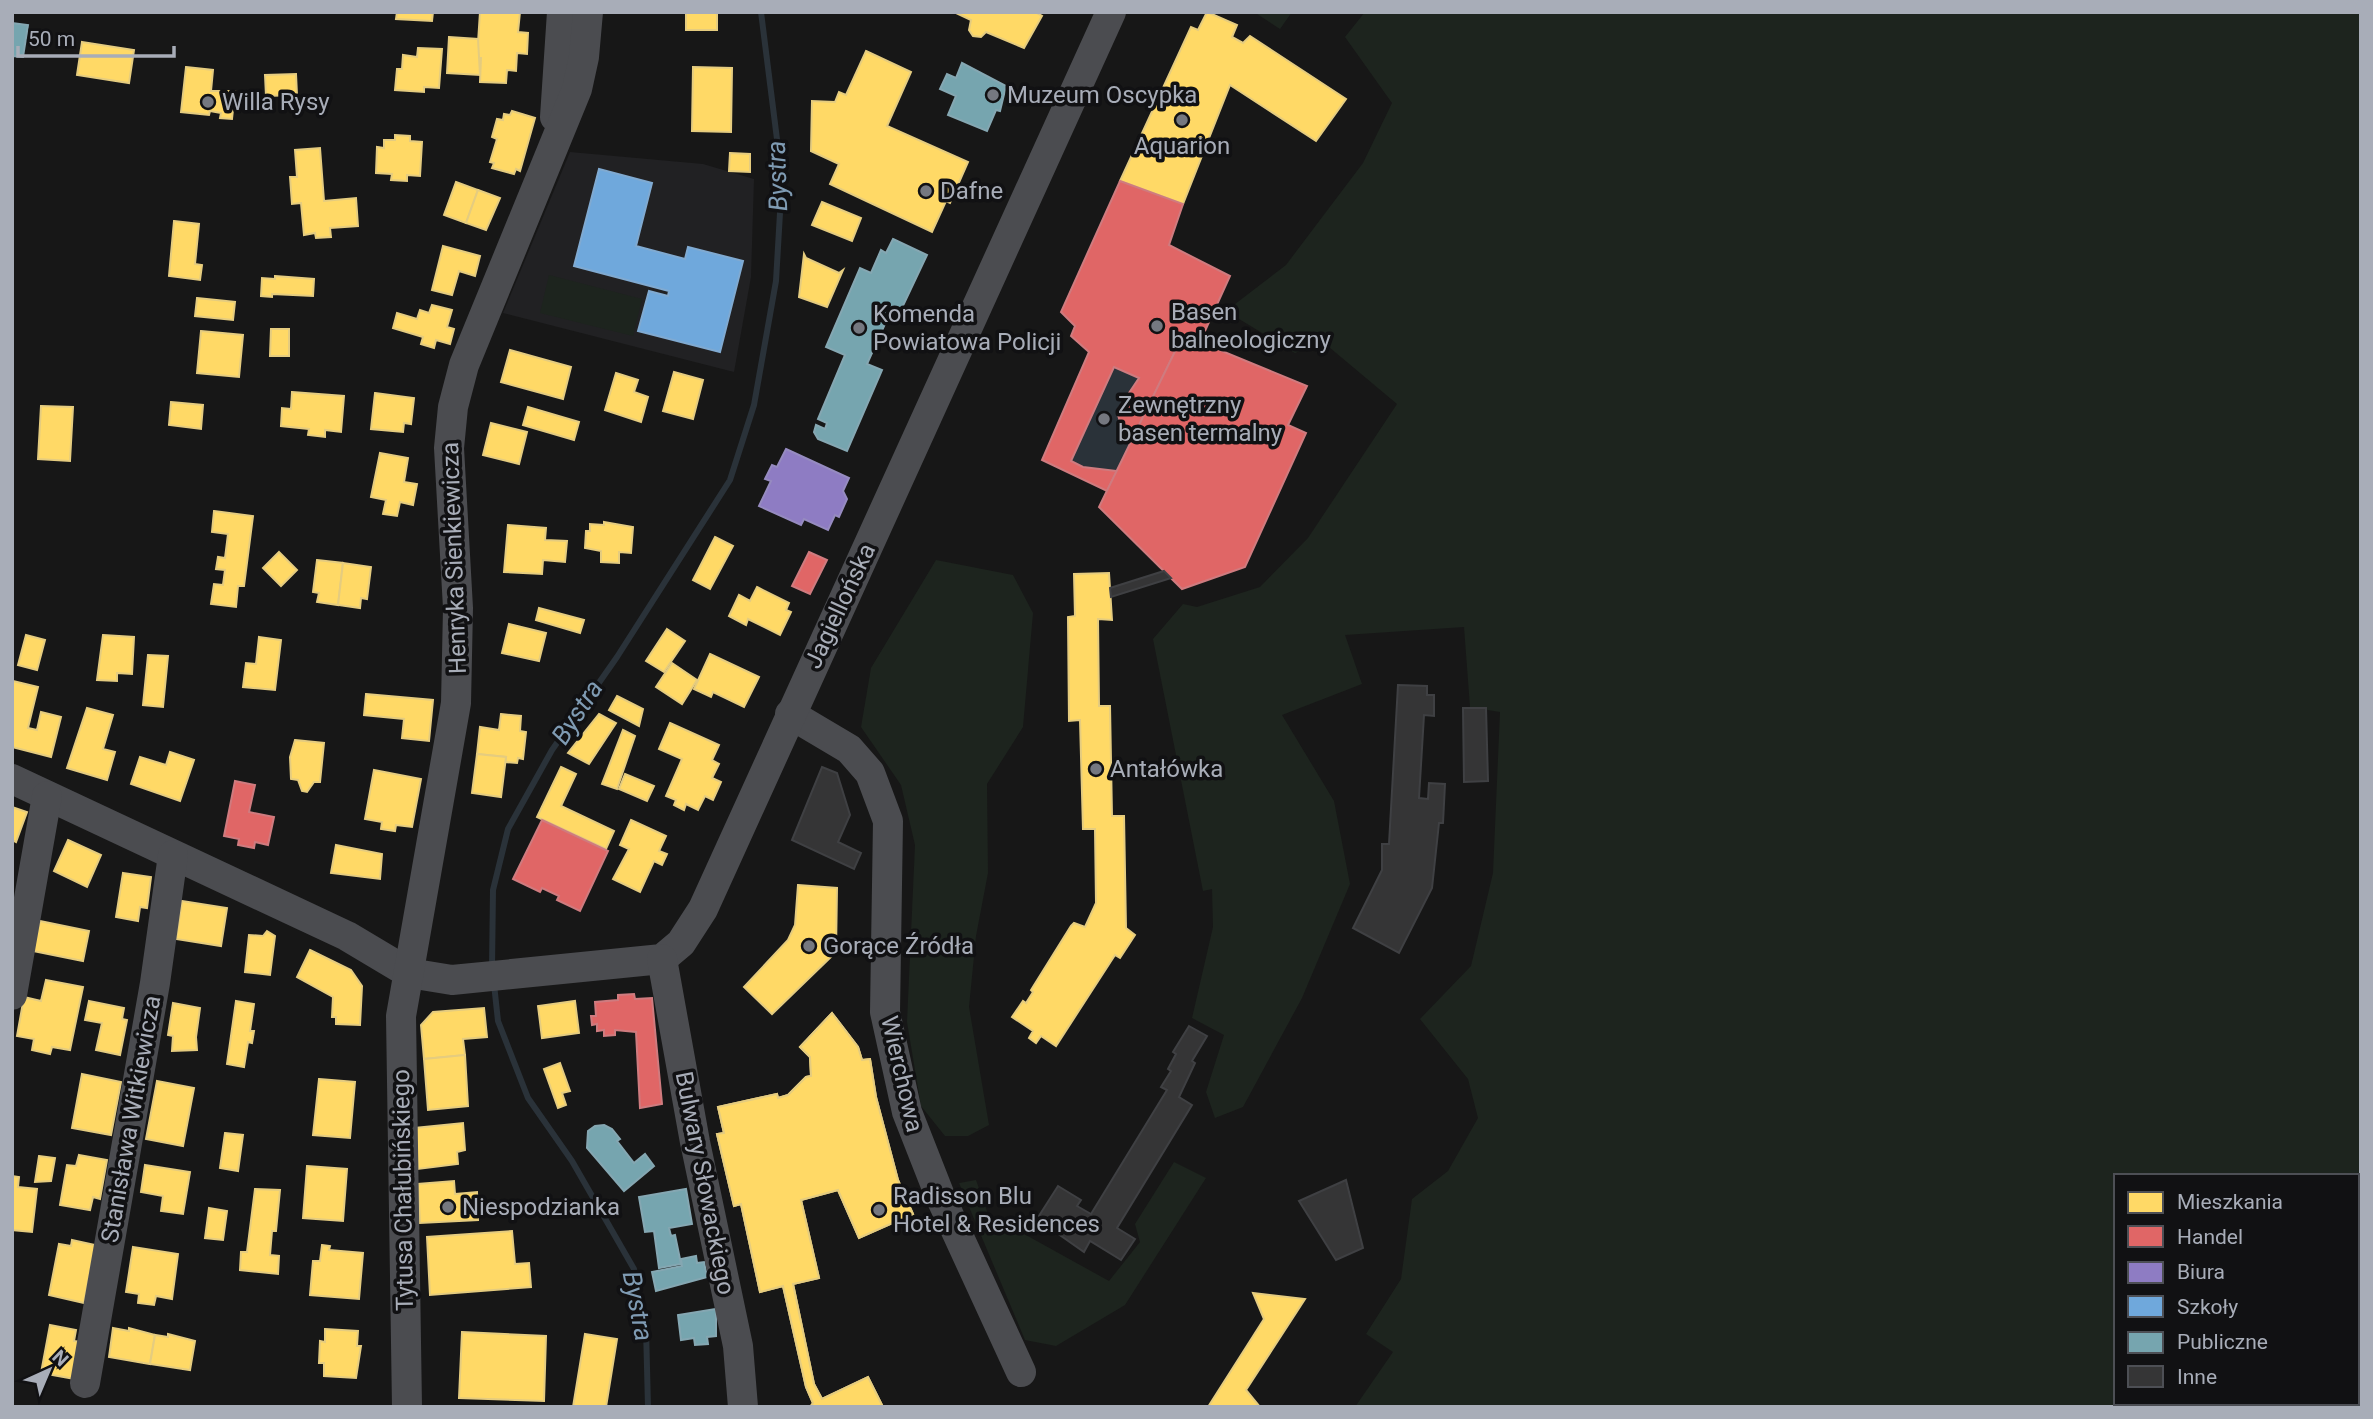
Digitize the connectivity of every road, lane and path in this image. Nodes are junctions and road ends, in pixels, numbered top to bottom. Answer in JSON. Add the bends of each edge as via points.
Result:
{"nodes":[{"id":1,"x":562,"y":12,"type":"edge"},
{"id":2,"x":588,"y":12,"type":"edge"},
{"id":3,"x":1111,"y":12,"type":"edge"},
{"id":4,"x":549,"y":158,"type":"junction"},
{"id":5,"x":790,"y":715,"type":"junction"},
{"id":6,"x":12,"y":779,"type":"edge"},
{"id":7,"x":47,"y":796,"type":"junction"},
{"id":8,"x":173,"y":855,"type":"junction"},
{"id":9,"x":662,"y":959,"type":"junction"},
{"id":10,"x":409,"y":973,"type":"junction"},
{"id":11,"x":12,"y":995,"type":"edge"},
{"id":12,"x":1021,"y":1372,"type":"dead end"},
{"id":13,"x":85,"y":1383,"type":"dead end"},
{"id":14,"x":407,"y":1407,"type":"edge"},
{"id":15,"x":743,"y":1407,"type":"edge"}],
"edges":[{"from":1,"to":4,"type":"street","name":"Henryka Sienkiewicza"},
{"from":2,"to":4,"type":"street","name":"Henryka Sienkiewicza","via":[[577,89]]},
{"from":3,"to":5,"type":"street","name":"Jagiellońska"},
{"from":4,"to":10,"type":"street","name":"Henryka Sienkiewicza","via":[[464,365],[453,407],[449,488],[458,673],[453,728]]},
{"from":5,"to":9,"type":"street","name":"Jagiellońska","via":[[703,909],[681,943]]},
{"from":5,"to":12,"type":"street","name":"Wierchowa","via":[[849,749],[870,773],[888,821],[885,1012],[906,1112]]},
{"from":6,"to":7,"type":"street"},
{"from":7,"to":8,"type":"street"},
{"from":7,"to":11,"type":"street"},
{"from":8,"to":10,"type":"street","via":[[347,936]]},
{"from":8,"to":13,"type":"street","name":"Stanisława Witkiewicza"},
{"from":9,"to":10,"type":"street","via":[[452,980]]},
{"from":9,"to":15,"type":"street","name":"Bulwary Słowackiego","via":[[738,1346]]},
{"from":10,"to":14,"type":"street","name":"Tytusa Chałubińskiego","via":[[401,1016]]}]}
